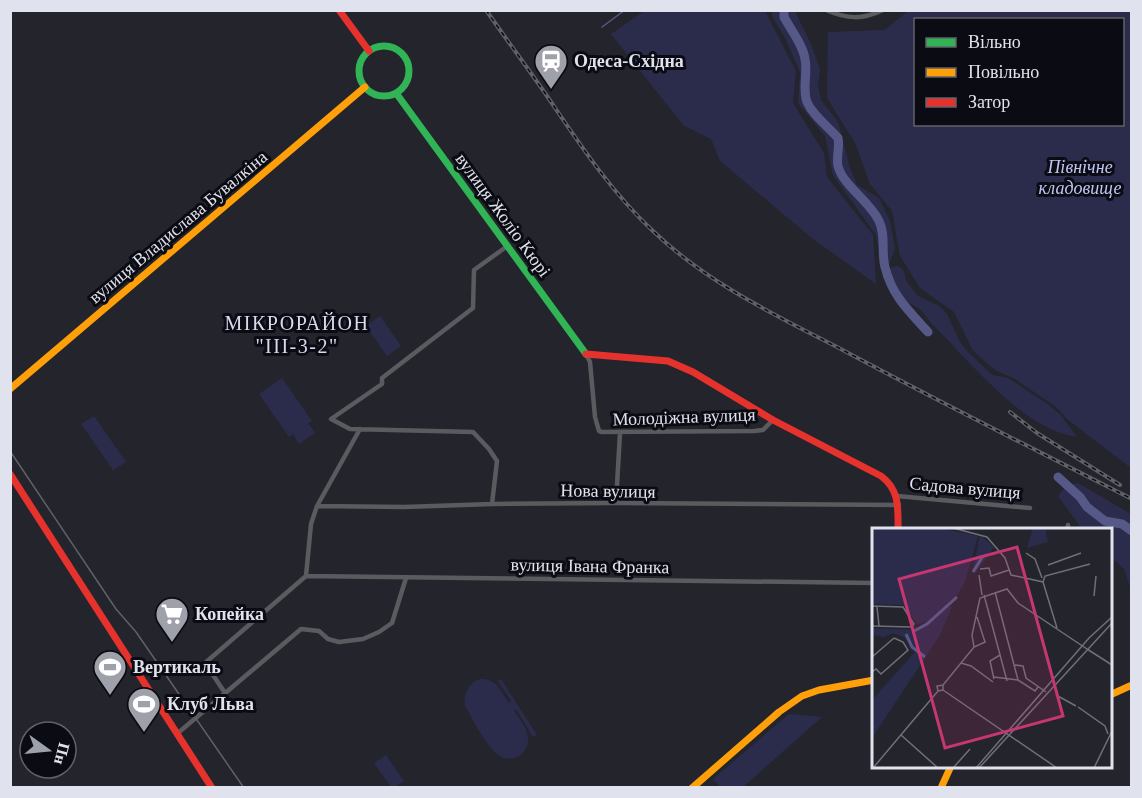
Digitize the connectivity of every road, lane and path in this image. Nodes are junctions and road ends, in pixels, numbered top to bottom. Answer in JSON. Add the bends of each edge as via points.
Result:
{"nodes":[{"id":1,"x":339,"y":10,"type":"edge"},
{"id":2,"x":826,"y":10,"type":"edge"},
{"id":3,"x":883,"y":10,"type":"edge"},
{"id":4,"x":369,"y":51,"type":"junction"},
{"id":5,"x":365,"y":87,"type":"junction"},
{"id":6,"x":396,"y":93,"type":"junction"},
{"id":7,"x":506,"y":247,"type":"junction"},
{"id":8,"x":586,"y":354,"type":"junction"},
{"id":9,"x":10,"y":389,"type":"edge"},
{"id":10,"x":773,"y":420,"type":"junction"},
{"id":11,"x":360,"y":429,"type":"junction"},
{"id":12,"x":620,"y":433,"type":"junction"},
{"id":13,"x":10,"y":474,"type":"edge"},
{"id":14,"x":897,"y":496,"type":"junction"},
{"id":15,"x":616,"y":503,"type":"junction"},
{"id":16,"x":492,"y":504,"type":"junction"},
{"id":17,"x":317,"y":506,"type":"junction"},
{"id":18,"x":899,"y":506,"type":"junction"},
{"id":19,"x":1030,"y":508,"type":"dead end"},
{"id":20,"x":898,"y":528,"type":"edge"},
{"id":21,"x":306,"y":576,"type":"junction"},
{"id":22,"x":406,"y":578,"type":"junction"},
{"id":23,"x":872,"y":583,"type":"edge"},
{"id":24,"x":872,"y":680,"type":"edge"},
{"id":25,"x":1131,"y":685,"type":"edge"},
{"id":26,"x":225,"y":693,"type":"junction"},
{"id":27,"x":1112,"y":694,"type":"edge"},
{"id":28,"x":178,"y":734,"type":"junction"},
{"id":29,"x":950,"y":768,"type":"edge"},
{"id":30,"x":212,"y":788,"type":"edge"},
{"id":31,"x":692,"y":788,"type":"edge"},
{"id":32,"x":941,"y":788,"type":"edge"}],
"edges":[{"from":1,"to":4,"type":"main road"},
{"from":2,"to":3,"type":"street","via":[[841,16],[867,18]]},
{"from":4,"to":5,"type":"main road","via":[[360,64]]},
{"from":4,"to":6,"type":"main road","via":[[384,45],[403,53],[409,73]]},
{"from":5,"to":6,"type":"main road","via":[[380,95]]},
{"from":5,"to":9,"type":"main road","name":"вулиця Владислава Бувалкіна"},
{"from":6,"to":7,"type":"main road","name":"вулиця Жоліо Кюрі"},
{"from":7,"to":8,"type":"main road","name":"вулиця Жоліо Кюрі"},
{"from":7,"to":11,"type":"street","via":[[474,270],[472,308],[382,378],[382,384],[331,419],[350,429]]},
{"from":8,"to":10,"type":"main road","via":[[668,361]]},
{"from":8,"to":12,"type":"street","name":"Молодіжна вулиця","via":[[599,431]]},
{"from":10,"to":12,"type":"street","name":"Молодіжна вулиця","via":[[763,430],[754,431]]},
{"from":10,"to":14,"type":"main road","via":[[886,479]]},
{"from":11,"to":16,"type":"street","via":[[473,432],[497,461]]},
{"from":11,"to":17,"type":"street"},
{"from":12,"to":15,"type":"street"},
{"from":13,"to":28,"type":"main road"},
{"from":14,"to":18,"type":"main road"},
{"from":14,"to":19,"type":"street","name":"Садова вулиця"},
{"from":15,"to":16,"type":"street","name":"Нова вулиця"},
{"from":15,"to":18,"type":"street","name":"Нова вулиця"},
{"from":16,"to":17,"type":"street","name":"Нова вулиця"},
{"from":17,"to":21,"type":"street","via":[[311,524]]},
{"from":18,"to":20,"type":"main road"},
{"from":21,"to":22,"type":"street","name":"вулиця Івана Франка"},
{"from":21,"to":26,"type":"street","via":[[205,663]]},
{"from":22,"to":23,"type":"street","name":"вулиця Івана Франка"},
{"from":22,"to":26,"type":"street","via":[[392,623],[379,632],[339,642],[319,631],[301,629]]},
{"from":24,"to":31,"type":"main road","via":[[810,692],[779,712]]},
{"from":25,"to":27,"type":"main road"},
{"from":26,"to":28,"type":"street"},
{"from":28,"to":30,"type":"main road"},
{"from":29,"to":32,"type":"main road"}]}
